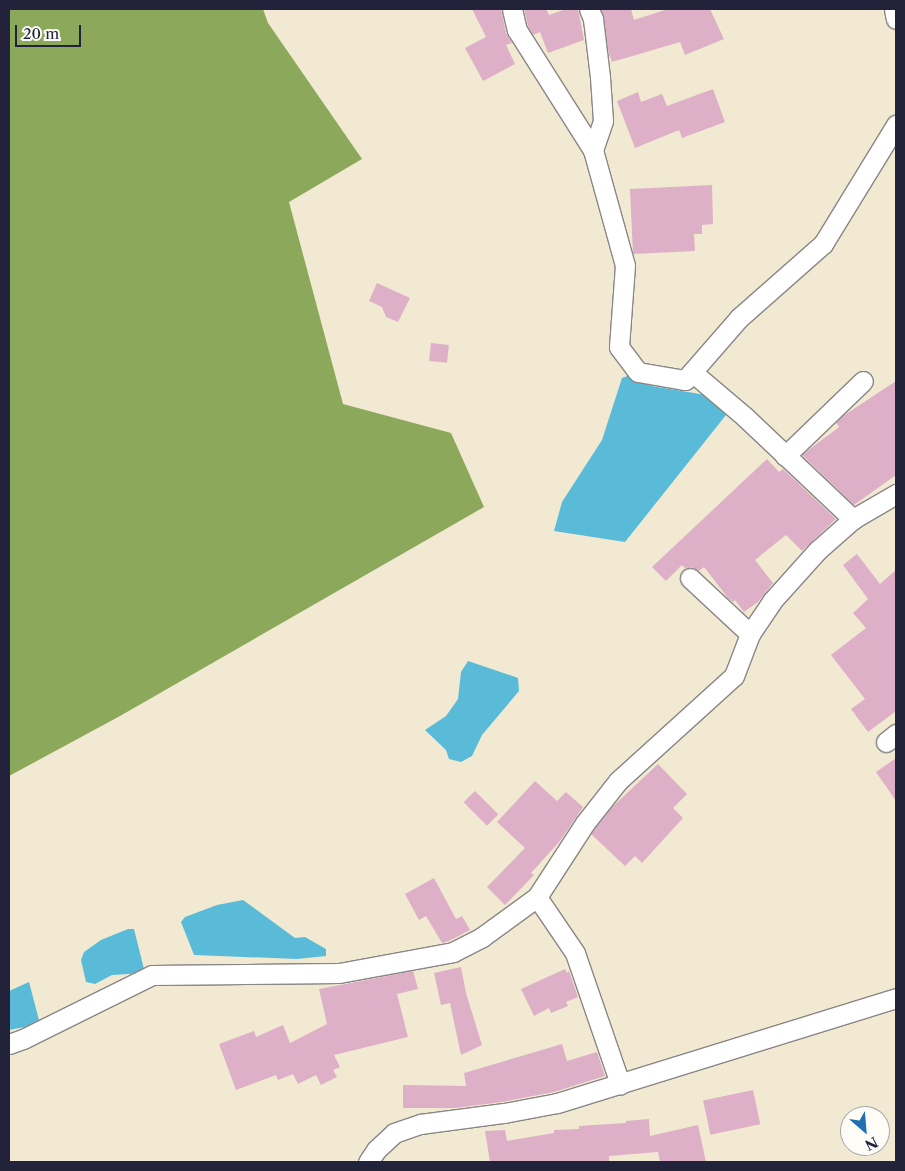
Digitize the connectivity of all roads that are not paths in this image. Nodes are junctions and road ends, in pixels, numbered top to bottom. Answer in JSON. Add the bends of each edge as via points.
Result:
{"nodes":[{"id":1,"x":512,"y":9,"type":"edge"},
{"id":2,"x":589,"y":9,"type":"edge"},
{"id":3,"x":894,"y":9,"type":"edge"},
{"id":4,"x":896,"y":19,"type":"edge"},
{"id":5,"x":896,"y":125,"type":"edge"},
{"id":6,"x":593,"y":150,"type":"junction"},
{"id":7,"x":692,"y":372,"type":"junction"},
{"id":8,"x":864,"y":381,"type":"dead end"},
{"id":9,"x":785,"y":456,"type":"junction"},
{"id":10,"x":896,"y":494,"type":"edge"},
{"id":11,"x":853,"y":518,"type":"junction"},
{"id":12,"x":690,"y":578,"type":"dead end"},
{"id":13,"x":750,"y":634,"type":"junction"},
{"id":14,"x":537,"y":896,"type":"junction"},
{"id":15,"x":896,"y":998,"type":"edge"},
{"id":16,"x":9,"y":1044,"type":"edge"},
{"id":17,"x":620,"y":1084,"type":"junction"},
{"id":18,"x":368,"y":1162,"type":"edge"}],
"edges":[{"from":1,"to":6,"type":"street","via":[[517,30]]},
{"from":2,"to":6,"type":"street","via":[[603,121]]},
{"from":3,"to":4,"type":"street"},
{"from":5,"to":7,"type":"street","via":[[823,244],[739,318]]},
{"from":6,"to":7,"type":"street","via":[[625,265],[619,347],[638,372],[685,380]]},
{"from":7,"to":9,"type":"street"},
{"from":8,"to":9,"type":"street"},
{"from":9,"to":11,"type":"street"},
{"from":10,"to":11,"type":"street"},
{"from":11,"to":13,"type":"street","via":[[818,550],[772,601]]},
{"from":12,"to":13,"type":"street"},
{"from":13,"to":14,"type":"street","via":[[734,676],[618,781],[585,823]]},
{"from":14,"to":16,"type":"street","via":[[482,937],[453,952],[340,973],[152,975]]},
{"from":14,"to":17,"type":"street","via":[[575,953]]},
{"from":15,"to":17,"type":"street"},
{"from":17,"to":18,"type":"street","via":[[557,1104],[420,1124],[394,1133]]}]}
